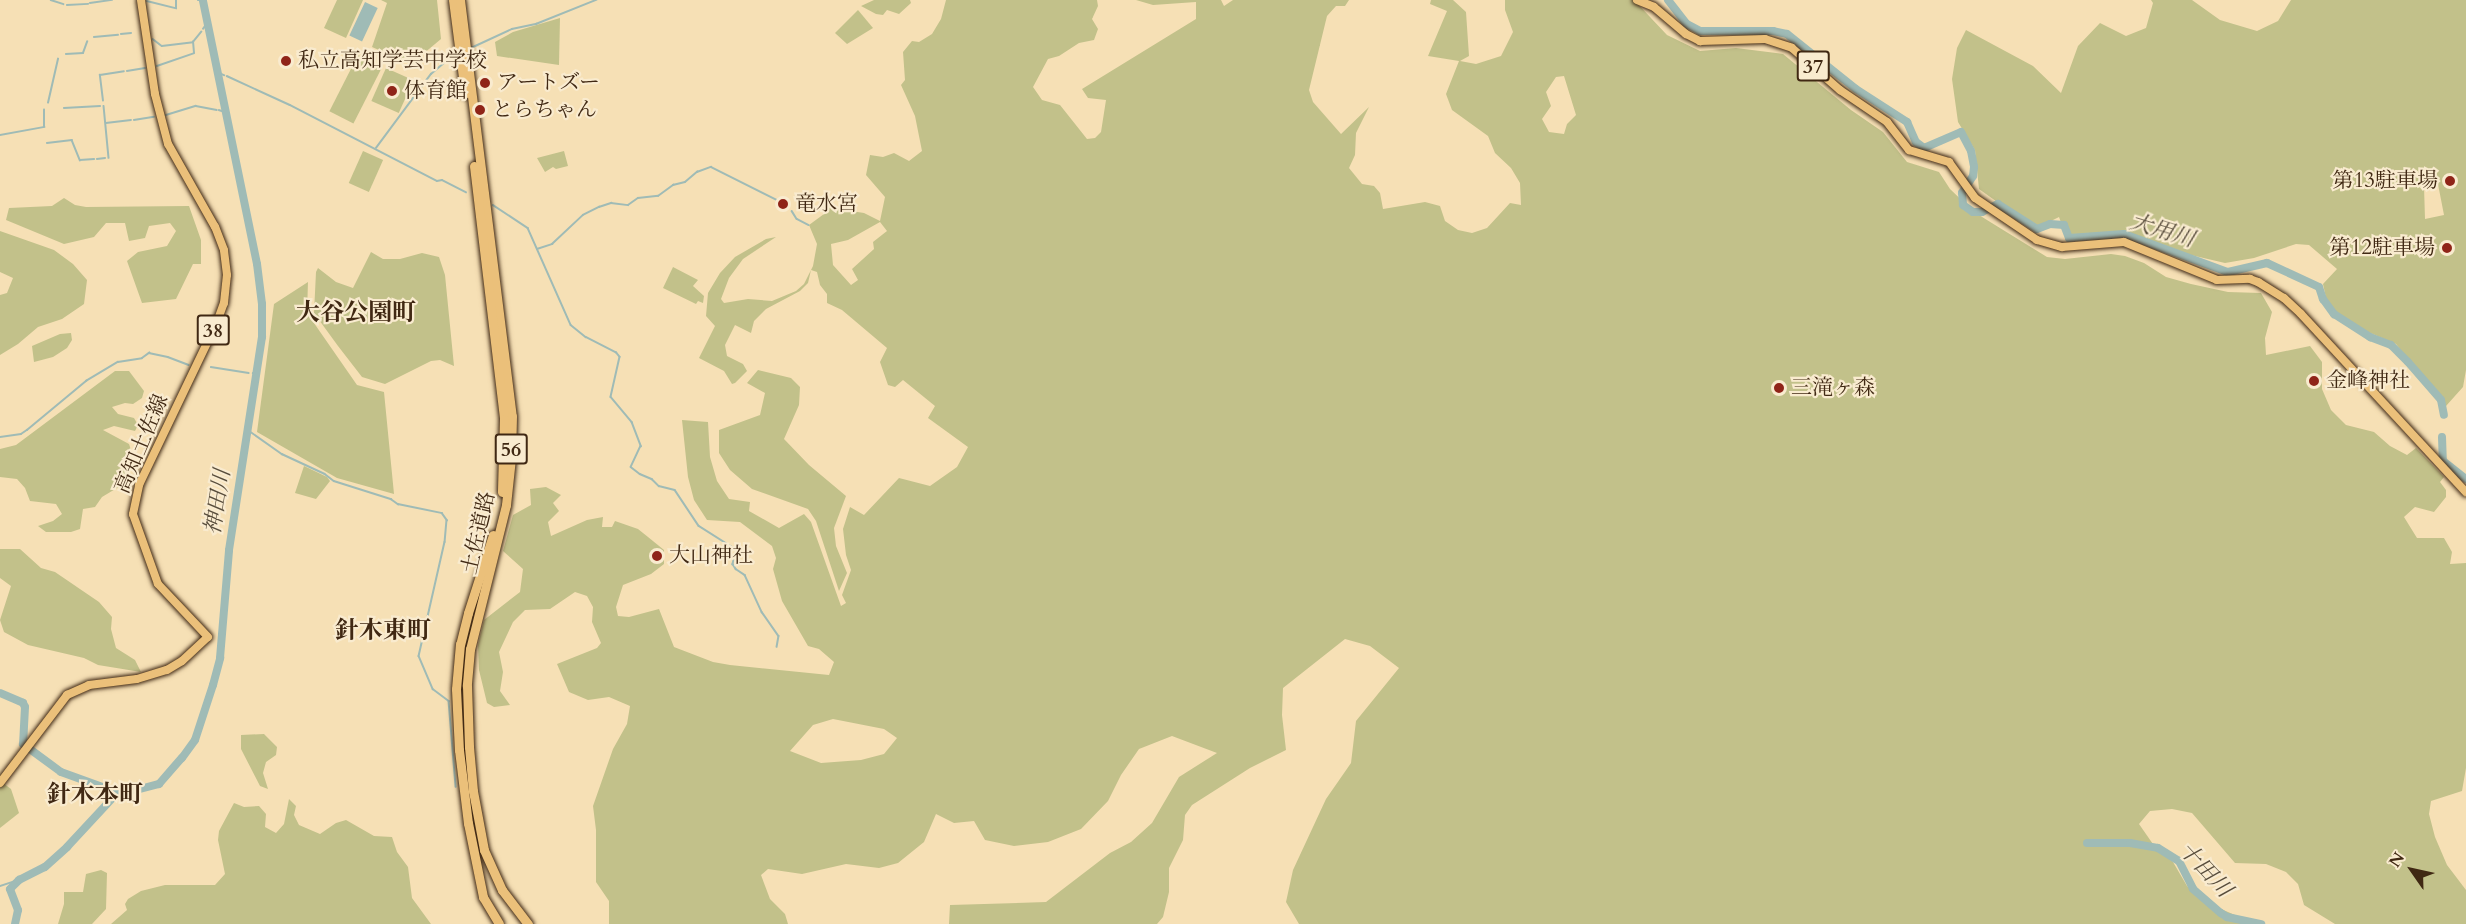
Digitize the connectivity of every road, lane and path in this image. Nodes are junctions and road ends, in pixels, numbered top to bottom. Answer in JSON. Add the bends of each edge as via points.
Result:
{"nodes":[{"id":1,"x":141,"y":0,"type":"edge"},
{"id":2,"x":453,"y":0,"type":"edge"},
{"id":3,"x":460,"y":0,"type":"edge"},
{"id":4,"x":1637,"y":0,"type":"edge"},
{"id":5,"x":2466,"y":492,"type":"edge"},
{"id":6,"x":0,"y":783,"type":"edge"},
{"id":7,"x":486,"y":856,"type":"junction"},
{"id":8,"x":478,"y":879,"type":"junction"},
{"id":9,"x":502,"y":890,"type":"junction"},
{"id":10,"x":499,"y":924,"type":"edge"},
{"id":11,"x":528,"y":924,"type":"edge"}],
"edges":[{"from":1,"to":6,"type":"main road","name":"高知土佐線","number":"38","via":[[156,99],[168,144],[215,227],[224,250],[227,275],[217,322],[139,485],[134,514],[158,584],[208,637],[167,670],[73,691],[56,707]]},
{"from":2,"to":8,"type":"highway","name":"土佐道路","number":"56","via":[[505,429],[500,504],[460,644],[456,689],[464,793]]},
{"from":3,"to":7,"type":"highway","name":"土佐道路","number":"56","via":[[512,416],[506,505],[477,616],[466,686],[472,790]]},
{"from":4,"to":5,"type":"main road","number":"37","via":[[1654,7],[1700,41],[1765,39],[1792,48],[1840,90],[1887,122],[1909,150],[1949,162],[1966,187],[2029,236],[2062,247],[2124,242],[2217,280],[2258,282],[2301,314]]},
{"from":7,"to":8,"type":"highway"},
{"from":7,"to":9,"type":"highway","name":"土佐道路","number":"56"},
{"from":8,"to":9,"type":"highway"},
{"from":8,"to":10,"type":"highway","number":"56","via":[[483,897]]},
{"from":9,"to":11,"type":"highway","number":"56"}]}
